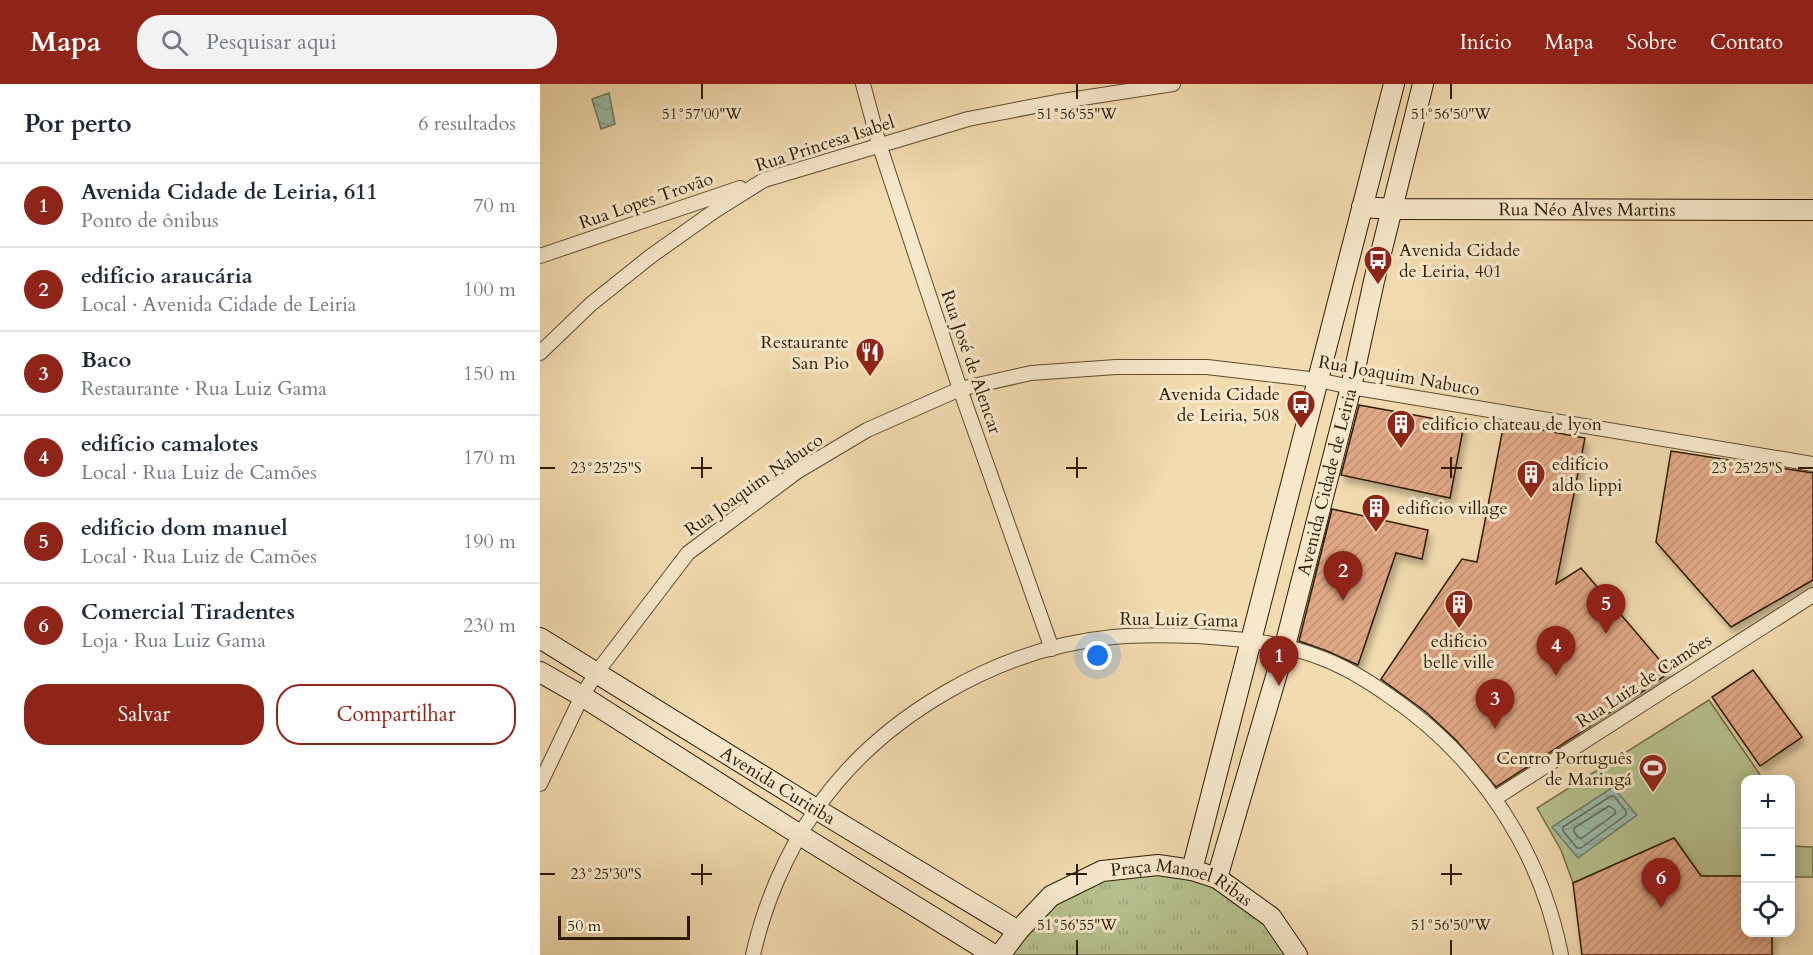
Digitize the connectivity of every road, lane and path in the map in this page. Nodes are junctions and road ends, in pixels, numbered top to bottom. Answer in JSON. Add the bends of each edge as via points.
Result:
{"nodes":[{"id":1,"x":863,"y":84,"type":"edge"},
{"id":2,"x":1173,"y":84,"type":"edge"},
{"id":3,"x":1394,"y":84,"type":"edge"},
{"id":4,"x":1423,"y":84,"type":"edge"},
{"id":5,"x":879,"y":144,"type":"junction"},
{"id":6,"x":764,"y":180,"type":"junction"},
{"id":7,"x":1362,"y":207,"type":"junction"},
{"id":8,"x":1393,"y":209,"type":"junction"},
{"id":9,"x":1813,"y":210,"type":"edge"},
{"id":10,"x":540,"y":256,"type":"edge"},
{"id":11,"x":540,"y":353,"type":"edge"},
{"id":12,"x":1318,"y":380,"type":"junction"},
{"id":13,"x":1351,"y":387,"type":"junction"},
{"id":14,"x":960,"y":388,"type":"junction"},
{"id":15,"x":1813,"y":464,"type":"edge"},
{"id":16,"x":1813,"y":595,"type":"edge"},
{"id":17,"x":540,"y":638,"type":"edge"},
{"id":18,"x":1251,"y":639,"type":"junction"},
{"id":19,"x":1285,"y":646,"type":"junction"},
{"id":20,"x":1052,"y":649,"type":"junction"},
{"id":21,"x":540,"y":672,"type":"edge"},
{"id":22,"x":597,"y":672,"type":"junction"},
{"id":23,"x":582,"y":696,"type":"junction"},
{"id":24,"x":540,"y":784,"type":"edge"},
{"id":25,"x":1494,"y":799,"type":"junction"},
{"id":26,"x":816,"y":809,"type":"junction"},
{"id":27,"x":800,"y":836,"type":"junction"},
{"id":28,"x":1192,"y":870,"type":"junction"},
{"id":29,"x":1217,"y":878,"type":"junction"},
{"id":30,"x":1018,"y":931,"type":"junction"},
{"id":31,"x":753,"y":955,"type":"edge"},
{"id":32,"x":994,"y":955,"type":"edge"},
{"id":33,"x":1000,"y":955,"type":"edge"},
{"id":34,"x":1298,"y":955,"type":"edge"},
{"id":35,"x":1561,"y":955,"type":"edge"}],
"edges":[{"from":1,"to":5,"type":"street","name":"Rua José de Alencar"},
{"from":2,"to":5,"type":"street","name":"Rua Princesa Isabel","via":[[968,119]]},
{"from":3,"to":7,"type":"main road","name":"Avenida Cidade de Leiria"},
{"from":4,"to":8,"type":"main road","name":"Avenida Cidade de Leiria"},
{"from":5,"to":6,"type":"street","name":"Rua Princesa Isabel"},
{"from":5,"to":14,"type":"street","name":"Rua José de Alencar"},
{"from":6,"to":10,"type":"street","name":"Rua Lopes Trovão"},
{"from":6,"to":11,"type":"street","name":"Rua Princesa Isabel","via":[[651,256],[591,304]]},
{"from":7,"to":8,"type":"main road","name":"Rua Néo Alves Martins"},
{"from":7,"to":12,"type":"main road","name":"Avenida Cidade de Leiria"},
{"from":8,"to":9,"type":"main road","name":"Rua Néo Alves Martins"},
{"from":8,"to":13,"type":"main road","name":"Avenida Cidade de Leiria"},
{"from":12,"to":13,"type":"street","name":"Rua Joaquim Nabuco"},
{"from":12,"to":14,"type":"street","name":"Rua Joaquim Nabuco","via":[[1207,367],[1116,367],[1031,373]]},
{"from":12,"to":18,"type":"main road","name":"Avenida Cidade de Leiria"},
{"from":13,"to":15,"type":"street","name":"Rua Joaquim Nabuco"},
{"from":13,"to":19,"type":"main road","name":"Avenida Cidade de Leiria"},
{"from":14,"to":20,"type":"street","name":"Rua José de Alencar"},
{"from":14,"to":22,"type":"street","name":"Rua Joaquim Nabuco","via":[[867,430],[808,465],[696,547]]},
{"from":16,"to":25,"type":"street","name":"Rua Luiz de Camões"},
{"from":17,"to":22,"type":"main road","name":"Avenida Curitiba"},
{"from":18,"to":19,"type":"street","name":"Rua Luiz Gama"},
{"from":18,"to":20,"type":"street","name":"Rua Luiz Gama","via":[[1123,637]]},
{"from":18,"to":28,"type":"main road","name":"Avenida Cidade de Leiria"},
{"from":19,"to":25,"type":"street","name":"Rua Luiz Gama","via":[[1326,659],[1363,678],[1415,713],[1473,769]]},
{"from":19,"to":29,"type":"main road","name":"Avenida Cidade de Leiria"},
{"from":20,"to":26,"type":"street","name":"Rua Luiz Gama","via":[[1001,665],[933,699],[867,752]]},
{"from":21,"to":23,"type":"main road","name":"Avenida Curitiba"},
{"from":22,"to":23,"type":"street","name":"Rua Joaquim Nabuco"},
{"from":22,"to":26,"type":"main road","name":"Avenida Curitiba"},
{"from":23,"to":24,"type":"street","name":"Rua Joaquim Nabuco"},
{"from":23,"to":27,"type":"main road","name":"Avenida Curitiba"},
{"from":25,"to":35,"type":"street","name":"Rua Luiz Gama","via":[[1527,853],[1548,904]]},
{"from":26,"to":27,"type":"street","name":"Rua Luiz Gama"},
{"from":26,"to":30,"type":"main road","name":"Avenida Curitiba"},
{"from":27,"to":31,"type":"street","name":"Rua Luiz Gama","via":[[773,892]]},
{"from":27,"to":32,"type":"main road","name":"Avenida Curitiba"},
{"from":28,"to":29,"type":"main road","name":"Praça Manoel Ribas"},
{"from":28,"to":30,"type":"main road","name":"Praça Manoel Ribas","via":[[1158,865],[1102,871],[1051,896]]},
{"from":29,"to":34,"type":"main road","name":"Praça Manoel Ribas","via":[[1271,917]]},
{"from":30,"to":33,"type":"main road","name":"Praça Manoel Ribas"}]}
